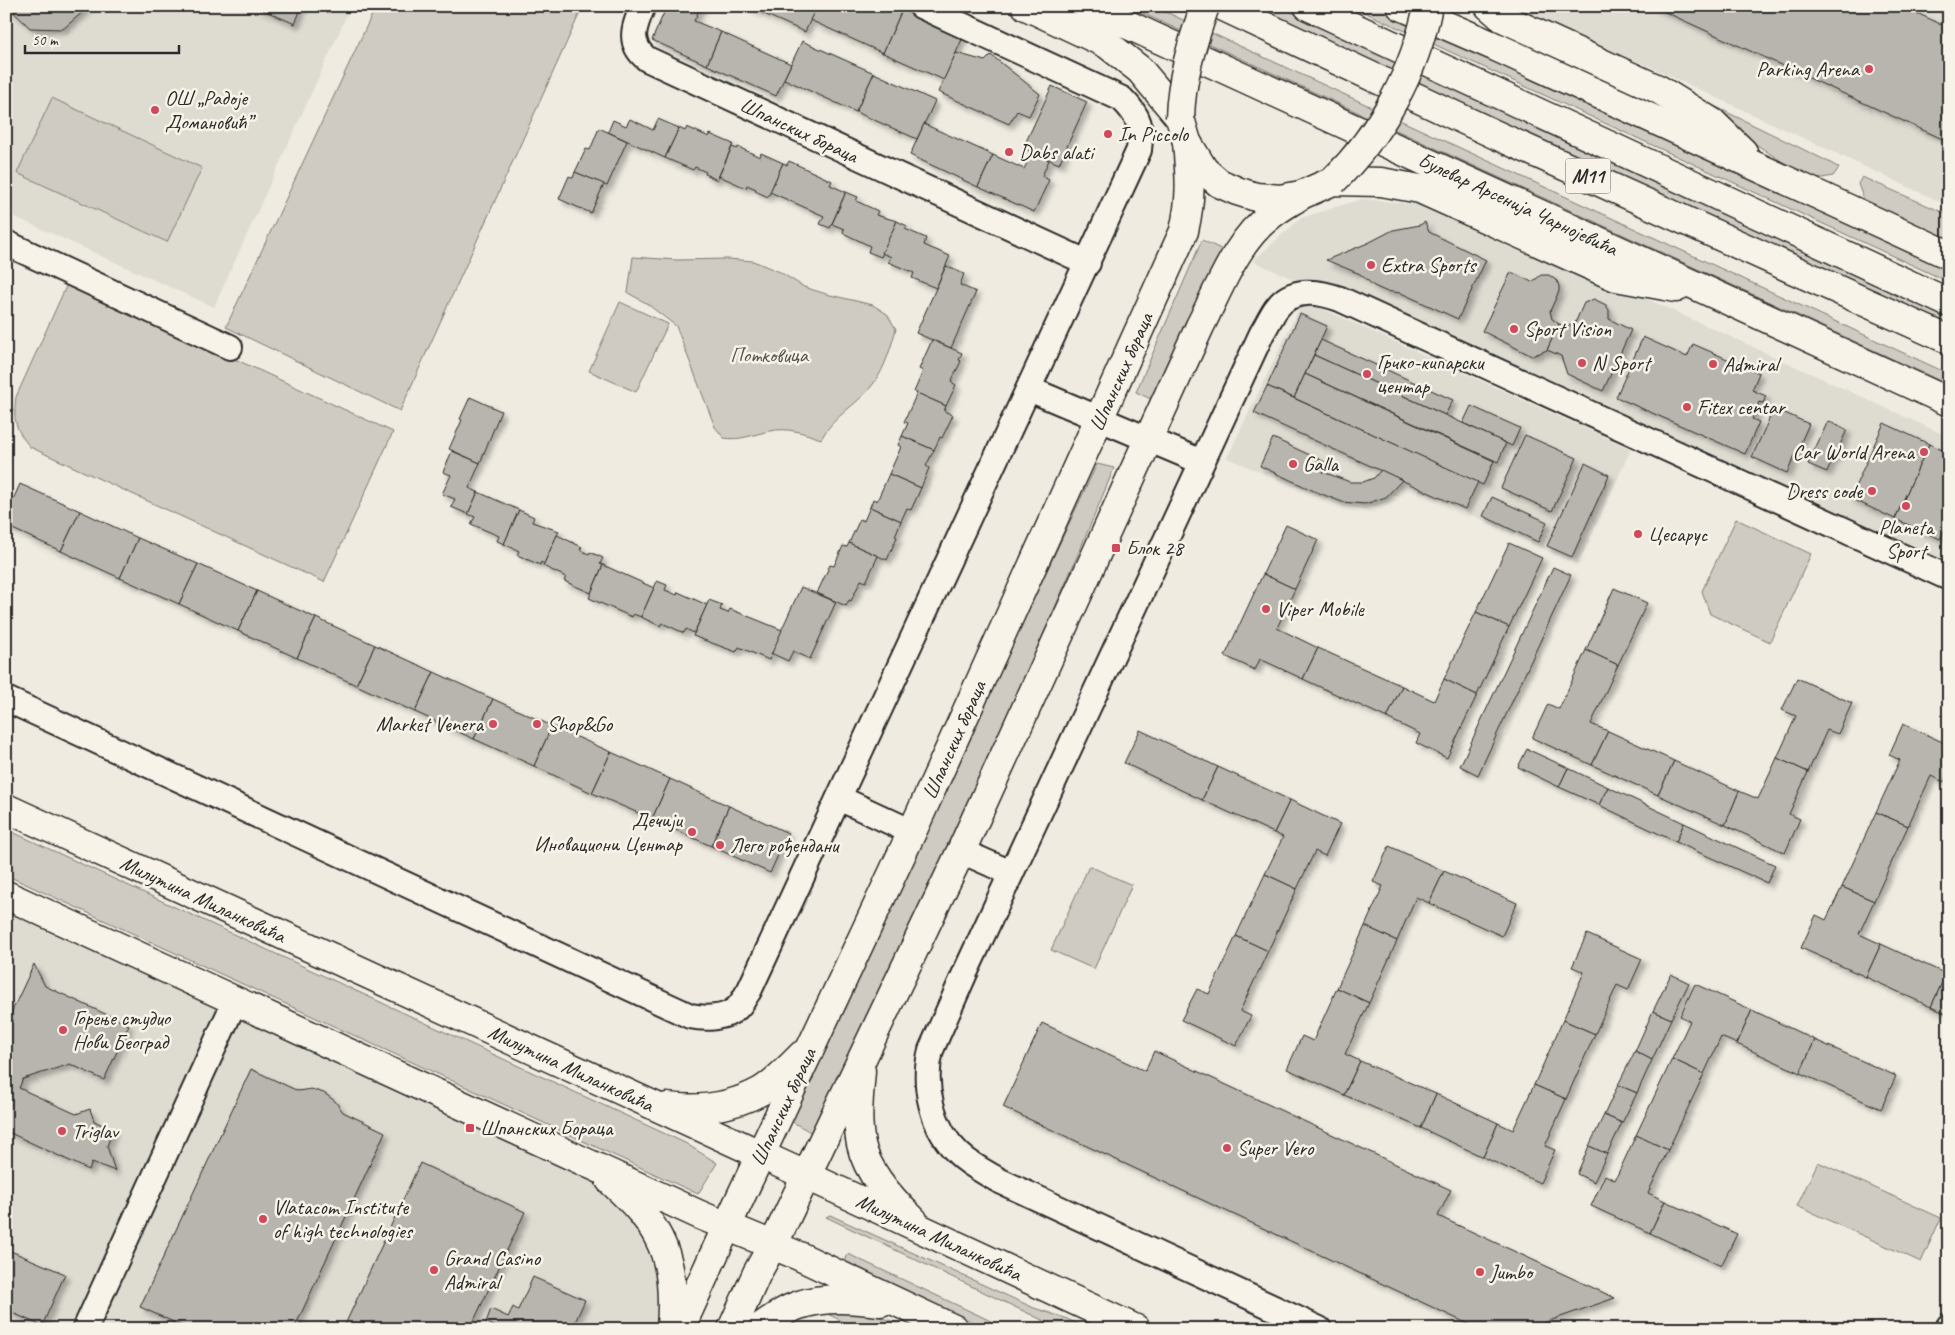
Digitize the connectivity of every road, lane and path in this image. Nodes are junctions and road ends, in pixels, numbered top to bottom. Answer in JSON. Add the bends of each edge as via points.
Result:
{"nodes":[{"id":1,"x":643,"y":6,"type":"edge"},
{"id":2,"x":921,"y":6,"type":"edge"},
{"id":3,"x":1026,"y":6,"type":"edge"},
{"id":4,"x":1087,"y":6,"type":"edge"},
{"id":5,"x":1204,"y":6,"type":"edge"},
{"id":6,"x":1222,"y":6,"type":"edge"},
{"id":7,"x":1308,"y":6,"type":"edge"},
{"id":8,"x":1401,"y":6,"type":"edge"},
{"id":9,"x":1428,"y":6,"type":"edge"},
{"id":10,"x":1496,"y":12,"type":"edge"},
{"id":11,"x":1183,"y":130,"type":"junction"},
{"id":12,"x":1761,"y":168,"type":"junction"},
{"id":13,"x":1333,"y":181,"type":"junction"},
{"id":14,"x":1301,"y":195,"type":"junction"},
{"id":15,"x":6,"y":243,"type":"edge"},
{"id":16,"x":1949,"y":255,"type":"edge"},
{"id":17,"x":1088,"y":263,"type":"junction"},
{"id":18,"x":1715,"y":295,"type":"junction"},
{"id":19,"x":1949,"y":303,"type":"edge"},
{"id":20,"x":1949,"y":340,"type":"edge"},
{"id":21,"x":230,"y":347,"type":"dead end"},
{"id":22,"x":1030,"y":389,"type":"junction"},
{"id":23,"x":1949,"y":402,"type":"edge"},
{"id":24,"x":1100,"y":419,"type":"junction"},
{"id":25,"x":1149,"y":439,"type":"junction"},
{"id":26,"x":1202,"y":462,"type":"junction"},
{"id":27,"x":1949,"y":578,"type":"edge"},
{"id":28,"x":6,"y":699,"type":"edge"},
{"id":29,"x":839,"y":798,"type":"junction"},
{"id":30,"x":6,"y":808,"type":"edge"},
{"id":31,"x":912,"y":832,"type":"junction"},
{"id":32,"x":961,"y":851,"type":"junction"},
{"id":33,"x":1012,"y":873,"type":"junction"},
{"id":34,"x":6,"y":895,"type":"edge"},
{"id":35,"x":235,"y":1001,"type":"junction"},
{"id":36,"x":816,"y":1036,"type":"junction"},
{"id":37,"x":862,"y":1057,"type":"junction"},
{"id":38,"x":648,"y":1104,"type":"junction"},
{"id":39,"x":760,"y":1155,"type":"junction"},
{"id":40,"x":594,"y":1166,"type":"junction"},
{"id":41,"x":806,"y":1175,"type":"junction"},
{"id":42,"x":727,"y":1226,"type":"junction"},
{"id":43,"x":925,"y":1231,"type":"junction"},
{"id":44,"x":773,"y":1246,"type":"junction"},
{"id":45,"x":905,"y":1306,"type":"junction"},
{"id":46,"x":84,"y":1329,"type":"edge"},
{"id":47,"x":671,"y":1329,"type":"edge"},
{"id":48,"x":680,"y":1329,"type":"edge"},
{"id":49,"x":732,"y":1329,"type":"edge"},
{"id":50,"x":758,"y":1329,"type":"edge"},
{"id":51,"x":954,"y":1329,"type":"edge"},
{"id":52,"x":1136,"y":1329,"type":"edge"},
{"id":53,"x":1319,"y":1329,"type":"edge"}],
"edges":[{"from":1,"to":17,"type":"street","name":"Шпанских бораца","via":[[635,27],[634,43],[647,59]]},
{"from":2,"to":17,"type":"street","via":[[1122,99],[1136,113],[1141,131],[1139,150]]},
{"from":3,"to":11,"type":"main road","via":[[1107,44],[1140,70]]},
{"from":4,"to":18,"type":"main road","name":"Булевар Арсенија Чарнојевића"},
{"from":5,"to":11,"type":"main road","name":"Шпанских бораца","bridge":true,"via":[[1180,96]]},
{"from":6,"to":20,"type":"main road","number":"M11"},
{"from":7,"to":19,"type":"main road","number":"M11"},
{"from":8,"to":12,"type":"main road"},
{"from":9,"to":13,"type":"main road","bridge":true,"via":[[1412,63],[1397,96],[1357,156]]},
{"from":10,"to":12,"type":"main road","via":[[1658,89],[1713,123]]},
{"from":11,"to":14,"type":"main road","via":[[1204,170],[1219,183],[1256,197],[1280,200]]},
{"from":11,"to":24,"type":"main road","name":"Шпанских бораца","via":[[1191,180],[1184,231]]},
{"from":12,"to":16,"type":"main road"},
{"from":13,"to":14,"type":"main road"},
{"from":13,"to":18,"type":"main road","via":[[1381,182],[1420,189],[1616,277]]},
{"from":14,"to":25,"type":"main road","via":[[1272,214],[1245,240],[1235,256]]},
{"from":15,"to":21,"type":"street"},
{"from":17,"to":22,"type":"street"},
{"from":18,"to":23,"type":"main road","name":"Булевар Арсенија Чарнојевића"},
{"from":22,"to":24,"type":"street"},
{"from":22,"to":29,"type":"street"},
{"from":24,"to":25,"type":"street"},
{"from":24,"to":31,"type":"main road","name":"Шпанских бораца"},
{"from":25,"to":26,"type":"street"},
{"from":25,"to":32,"type":"main road"},
{"from":26,"to":27,"type":"street","via":[[1276,308],[1293,296],[1319,292]]},
{"from":26,"to":33,"type":"street"},
{"from":28,"to":29,"type":"street","via":[[700,1018],[721,1017],[737,1008],[749,991]]},
{"from":29,"to":31,"type":"street"},
{"from":30,"to":38,"type":"main road","name":"Милутина Миланковића"},
{"from":31,"to":36,"type":"main road","name":"Шпанских бораца"},
{"from":32,"to":33,"type":"street"},
{"from":32,"to":37,"type":"main road"},
{"from":33,"to":53,"type":"street","via":[[965,973],[928,1063],[929,1096],[939,1126],[950,1143],[970,1163],[998,1180]]},
{"from":34,"to":35,"type":"main road"},
{"from":35,"to":40,"type":"main road"},
{"from":35,"to":46,"type":"street"},
{"from":36,"to":38,"type":"main road","via":[[801,1056],[762,1091],[707,1108]]},
{"from":36,"to":39,"type":"main road","name":"Шпанских бораца"},
{"from":37,"to":41,"type":"main road"},
{"from":37,"to":43,"type":"main road","via":[[858,1122],[861,1146],[872,1172],[902,1210]]},
{"from":38,"to":39,"type":"main road","name":"Милутина Миланковића"},
{"from":39,"to":41,"type":"main road","name":"Милутина Миланковића"},
{"from":39,"to":42,"type":"main road","name":"Шпанских бораца"},
{"from":40,"to":42,"type":"main road"},
{"from":40,"to":47,"type":"main road","via":[[644,1215],[661,1241],[672,1278]]},
{"from":41,"to":43,"type":"main road","name":"Милутина Миланковића"},
{"from":41,"to":44,"type":"main road"},
{"from":42,"to":44,"type":"main road"},
{"from":42,"to":48,"type":"main road","name":"Шпанских бораца"},
{"from":43,"to":52,"type":"main road","name":"Милутина Миланковића"},
{"from":44,"to":45,"type":"main road"},
{"from":44,"to":49,"type":"main road"},
{"from":45,"to":50,"type":"main road","via":[[858,1299],[811,1302],[786,1311]]},
{"from":45,"to":51,"type":"main road"}]}
